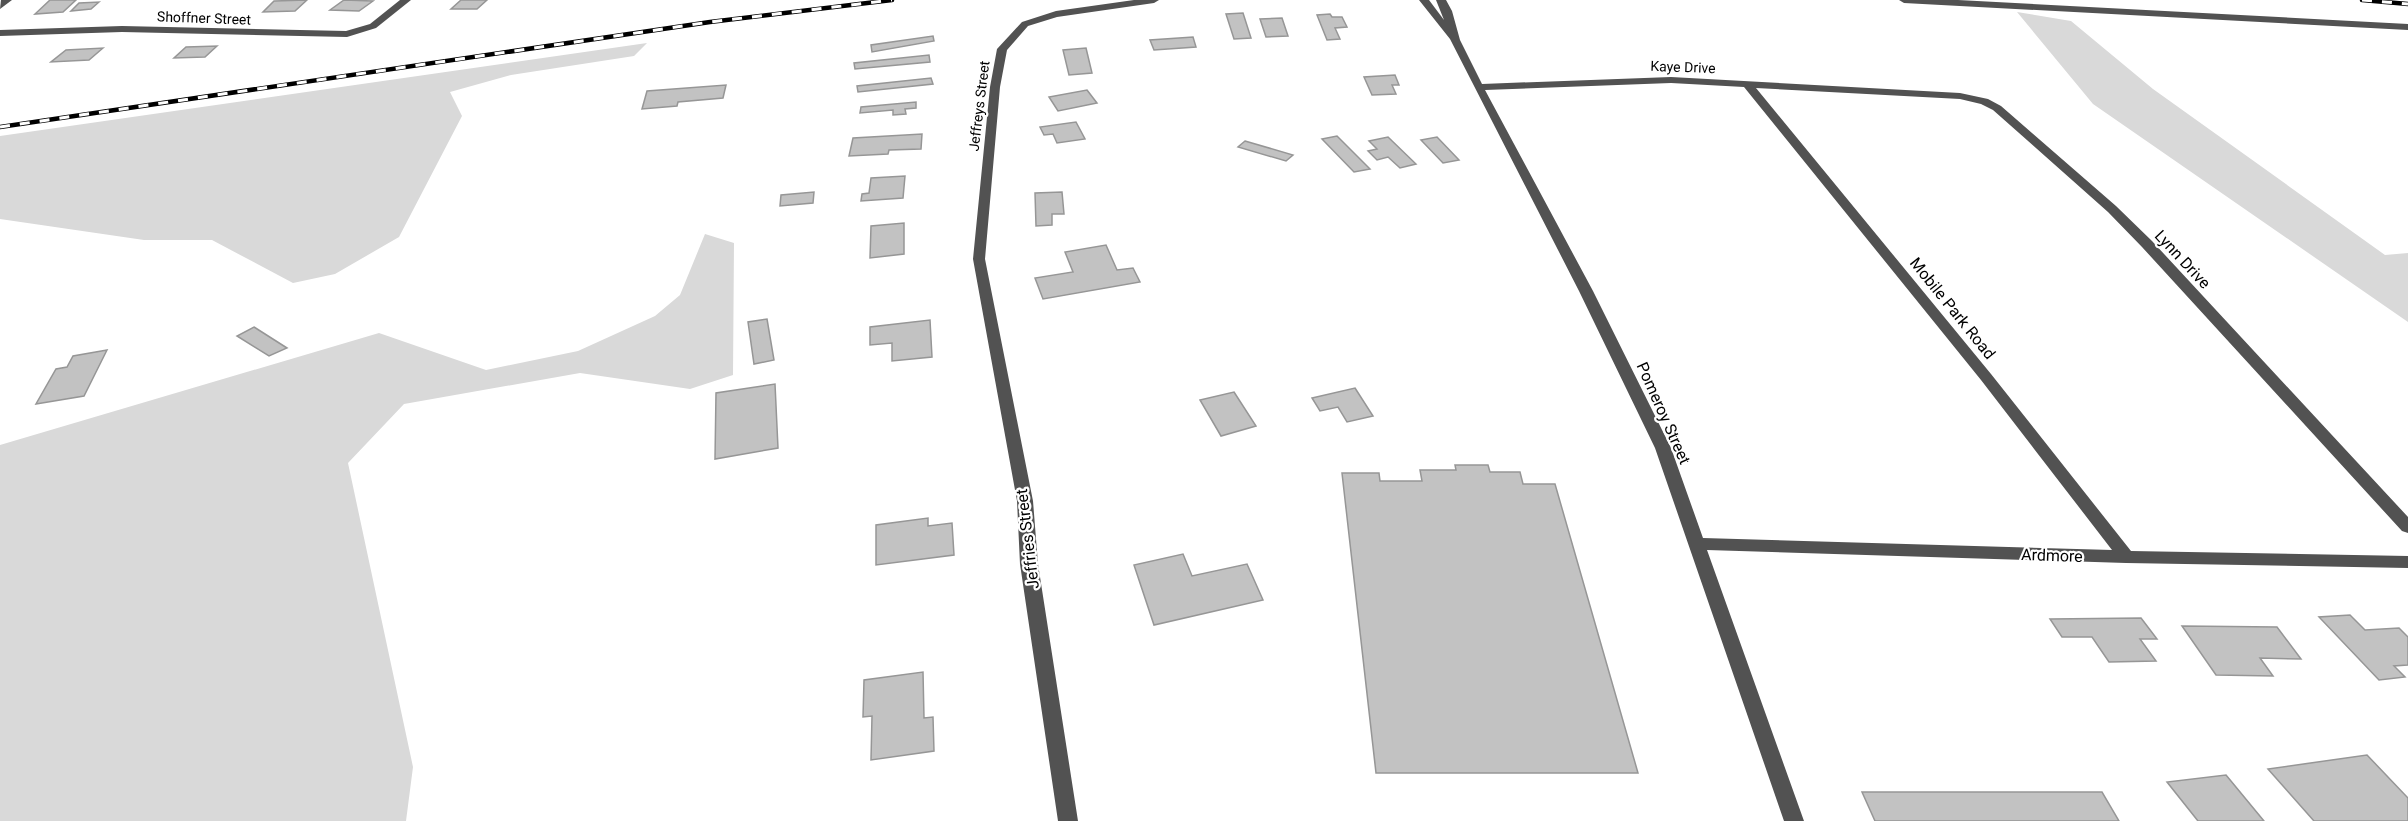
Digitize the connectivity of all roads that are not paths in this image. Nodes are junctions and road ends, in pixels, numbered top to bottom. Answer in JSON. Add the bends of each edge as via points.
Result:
{"nodes":[{"id":1,"x":7,"y":0,"type":"edge"},
{"id":2,"x":1154,"y":0,"type":"edge"},
{"id":3,"x":1424,"y":0,"type":"edge"},
{"id":4,"x":1441,"y":0,"type":"edge"},
{"id":5,"x":1904,"y":0,"type":"edge"},
{"id":6,"x":403,"y":2,"type":"edge"},
{"id":7,"x":0,"y":6,"type":"edge"},
{"id":8,"x":2408,"y":27,"type":"edge"},
{"id":9,"x":0,"y":33,"type":"edge"},
{"id":10,"x":1455,"y":40,"type":"junction"},
{"id":11,"x":1748,"y":85,"type":"junction"},
{"id":12,"x":1478,"y":87,"type":"junction"},
{"id":13,"x":1888,"y":92,"type":"joint"},
{"id":14,"x":979,"y":259,"type":"joint"},
{"id":15,"x":2408,"y":527,"type":"edge"},
{"id":16,"x":1696,"y":544,"type":"junction"},
{"id":17,"x":2126,"y":557,"type":"junction"},
{"id":18,"x":2408,"y":562,"type":"edge"},
{"id":19,"x":1068,"y":821,"type":"edge"},
{"id":20,"x":1794,"y":821,"type":"edge"}],
"edges":[{"from":1,"to":7,"type":"street"},
{"from":2,"to":14,"type":"street","name":"Jeffreys Street","via":[[1056,14],[1025,24],[1002,49]]},
{"from":3,"to":10,"type":"street","name":"Pomeroy Street"},
{"from":4,"to":10,"type":"street","name":"Pomeroy Street"},
{"from":5,"to":8,"type":"street"},
{"from":6,"to":9,"type":"street","name":"Shoffner Street","via":[[368,28],[347,34],[122,29]]},
{"from":10,"to":12,"type":"street","name":"Pomeroy Street"},
{"from":11,"to":12,"type":"street","name":"Kaye Drive","via":[[1671,80]]},
{"from":11,"to":13,"type":"street","name":"Kaye Drive"},
{"from":11,"to":17,"type":"street","name":"Mobile Park Road","via":[[1986,377]]},
{"from":12,"to":16,"type":"street","name":"Pomeroy Street","via":[[1629,376],[1663,448]]},
{"from":13,"to":15,"type":"street","name":"Lynn Drive","via":[[1974,98],[2010,118],[2147,244]]},
{"from":14,"to":19,"type":"street","name":"Jeffries Street","via":[[1025,501],[1029,564]]},
{"from":16,"to":17,"type":"street","name":"Ardmore"},
{"from":16,"to":20,"type":"street","name":"Pomeroy Street"},
{"from":17,"to":18,"type":"street","name":"Ardmore"}]}
